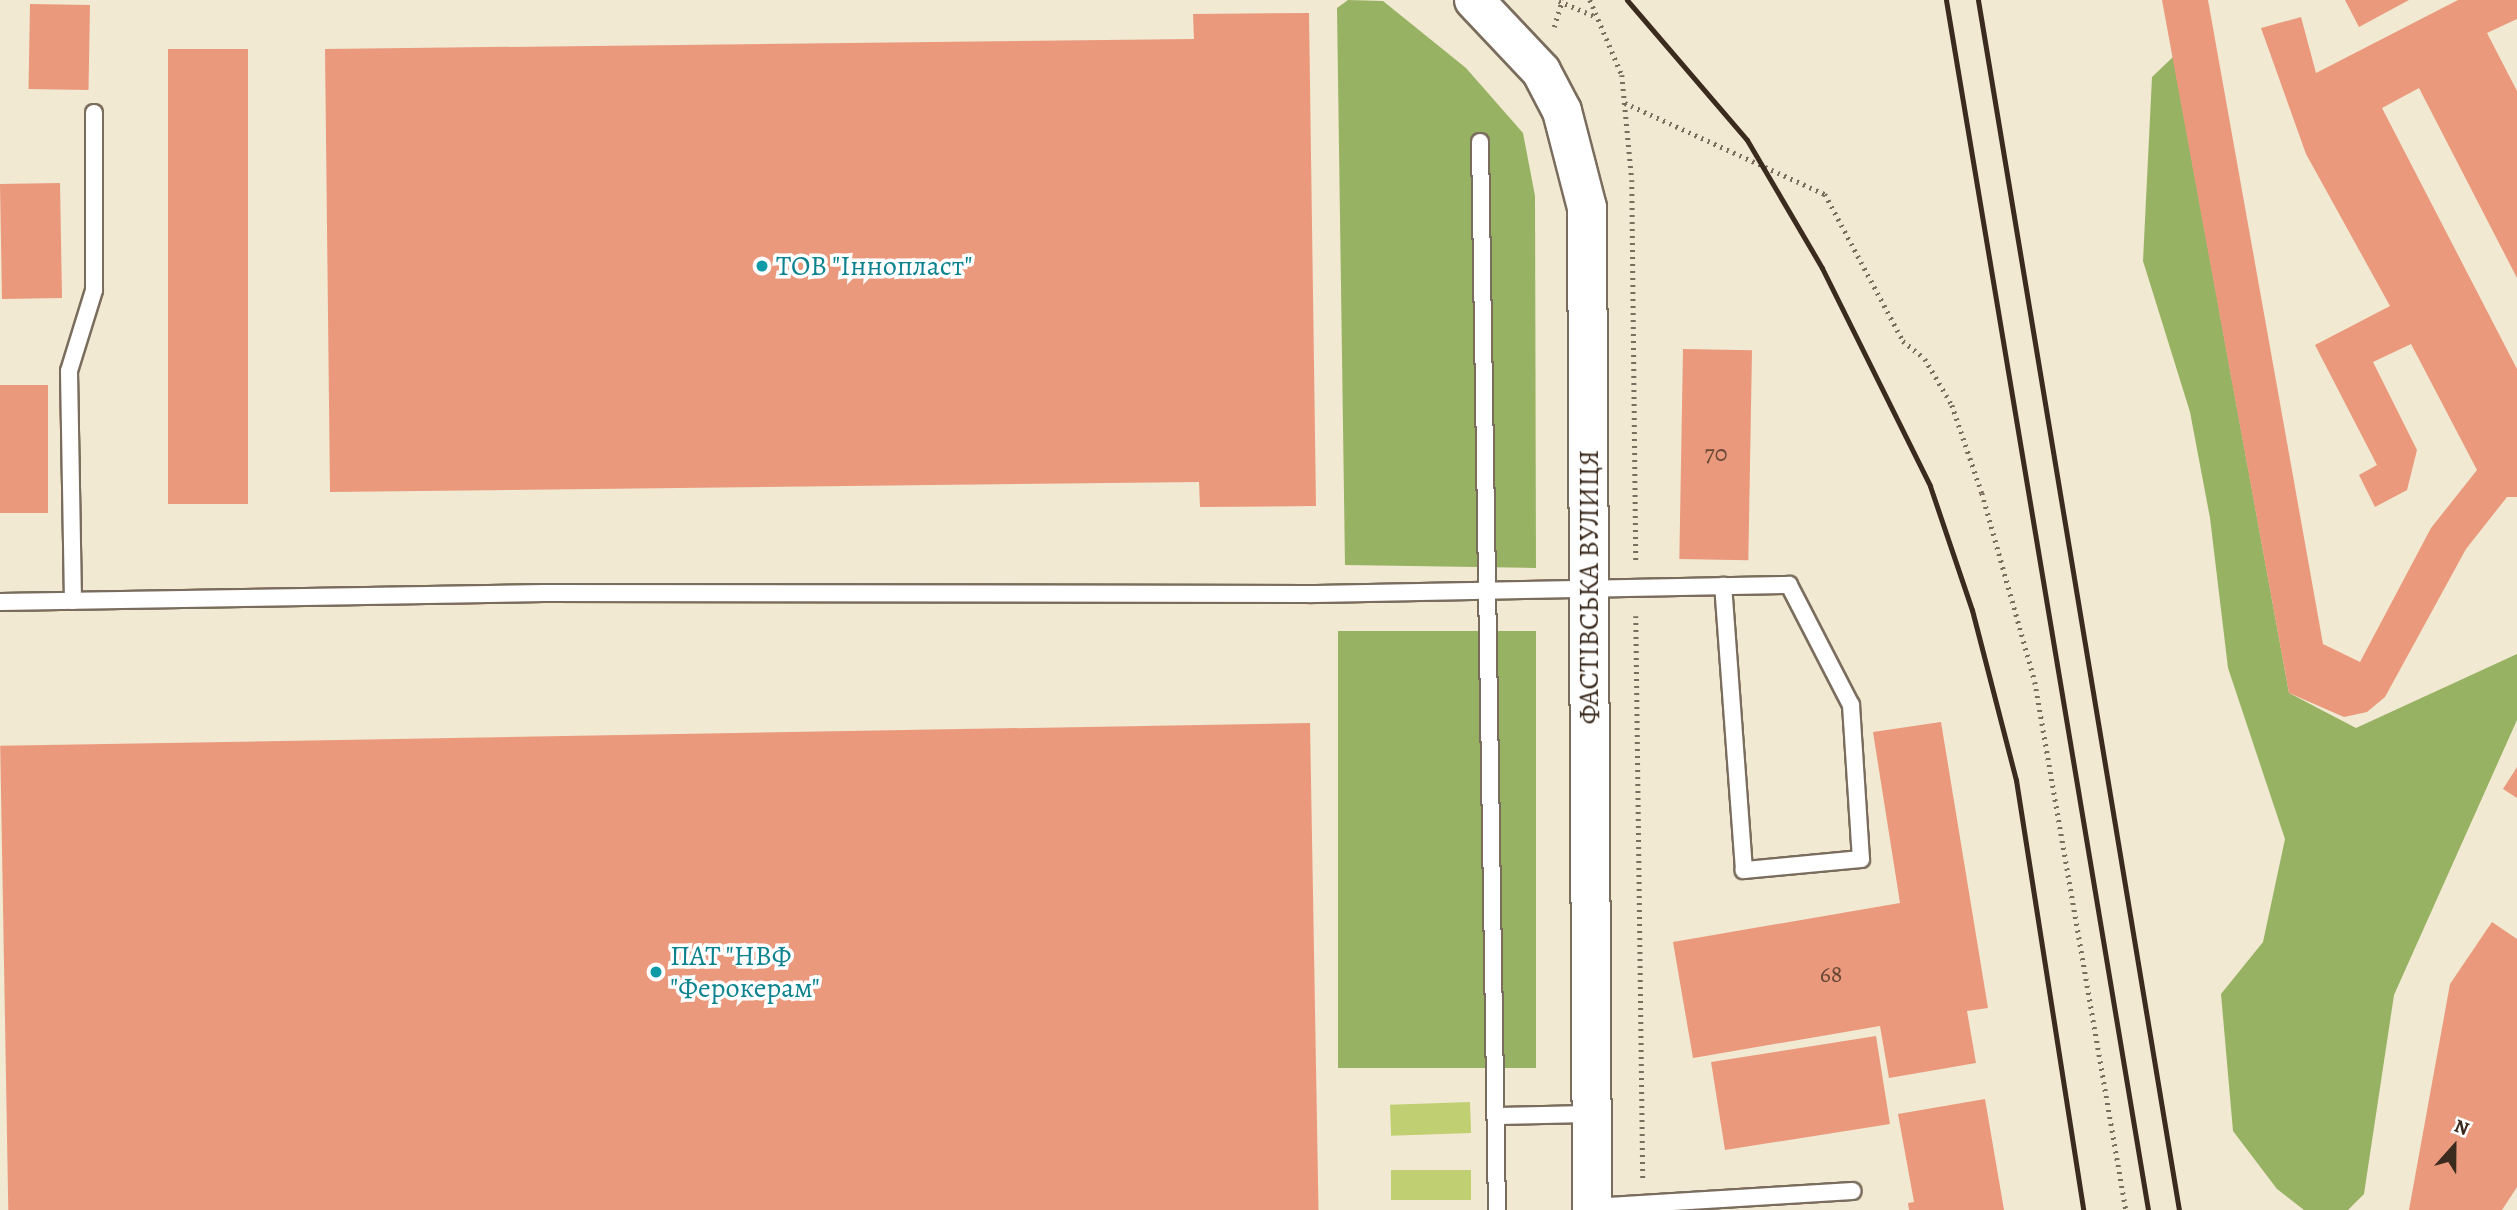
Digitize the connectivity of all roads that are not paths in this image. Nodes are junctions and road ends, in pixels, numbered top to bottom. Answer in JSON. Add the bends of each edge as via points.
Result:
{"nodes":[{"id":1,"x":1474,"y":0,"type":"edge"},
{"id":2,"x":94,"y":113,"type":"dead end"},
{"id":3,"x":1480,"y":142,"type":"dead end"},
{"id":4,"x":1723,"y":586,"type":"junction"},
{"id":5,"x":1589,"y":589,"type":"junction"},
{"id":6,"x":1488,"y":590,"type":"junction"},
{"id":7,"x":74,"y":601,"type":"junction"},
{"id":8,"x":0,"y":602,"type":"edge"},
{"id":9,"x":1591,"y":1114,"type":"junction"},
{"id":10,"x":1496,"y":1116,"type":"junction"},
{"id":11,"x":1853,"y":1191,"type":"dead end"},
{"id":12,"x":1592,"y":1208,"type":"edge"},
{"id":13,"x":1497,"y":1210,"type":"edge"}],
"edges":[{"from":1,"to":5,"type":"street","name":"ФАСТІВСЬКА ВУЛИЦЯ","via":[[1541,71],[1562,111],[1587,208]]},
{"from":2,"to":7,"type":"lane","via":[[94,290],[69,371]]},
{"from":3,"to":6,"type":"lane"},
{"from":4,"to":4,"type":"lane","via":[[1789,585],[1851,705],[1861,859],[1744,870]]},
{"from":4,"to":5,"type":"lane"},
{"from":5,"to":6,"type":"lane"},
{"from":5,"to":9,"type":"street","name":"ФАСТІВСЬКА ВУЛИЦЯ"},
{"from":6,"to":7,"type":"lane","via":[[544,593]]},
{"from":6,"to":10,"type":"lane"},
{"from":7,"to":8,"type":"lane"},
{"from":9,"to":10,"type":"lane"},
{"from":9,"to":12,"type":"street","name":"ФАСТІВСЬКА ВУЛИЦЯ"},
{"from":10,"to":13,"type":"lane"},
{"from":11,"to":12,"type":"lane"}]}
